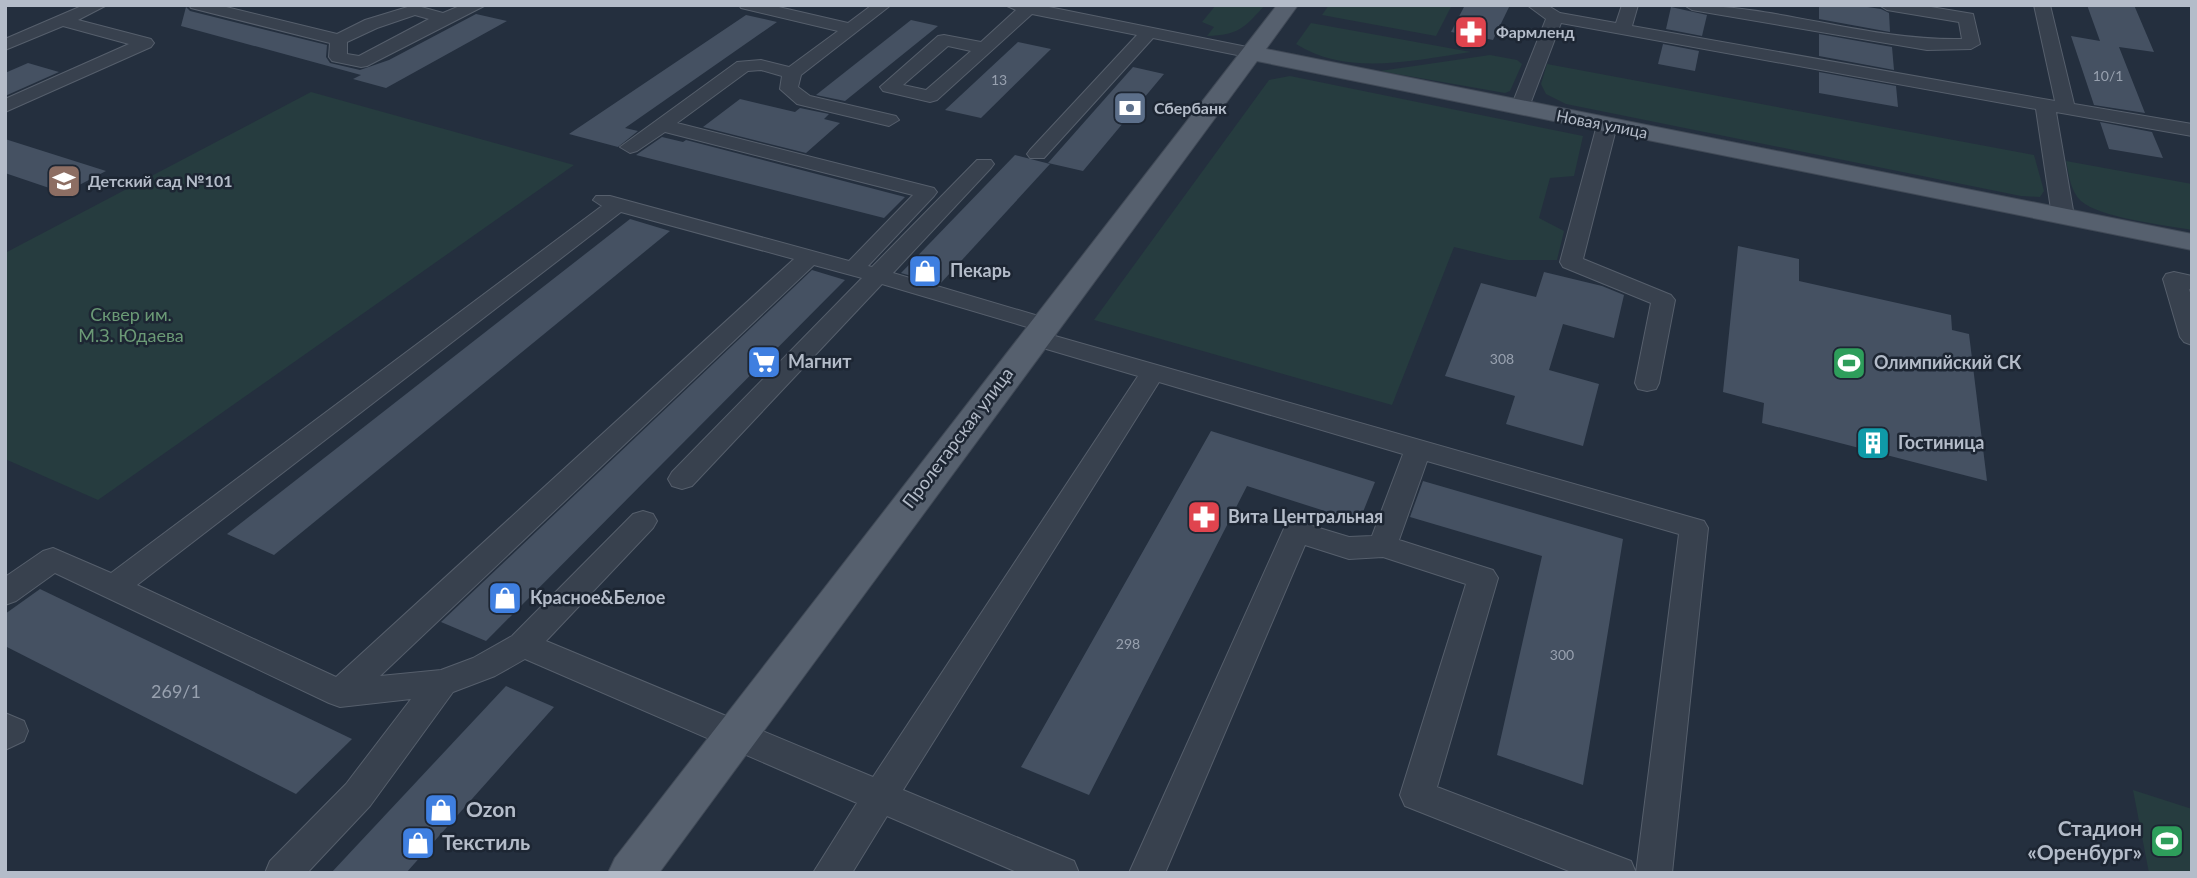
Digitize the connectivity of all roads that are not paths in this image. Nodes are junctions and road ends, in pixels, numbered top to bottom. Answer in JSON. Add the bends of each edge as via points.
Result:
{"nodes":[{"id":1,"x":99,"y":5,"type":"edge"},
{"id":2,"x":197,"y":5,"type":"edge"},
{"id":3,"x":478,"y":5,"type":"edge"},
{"id":4,"x":747,"y":5,"type":"edge"},
{"id":5,"x":883,"y":5,"type":"edge"},
{"id":6,"x":1289,"y":5,"type":"edge"},
{"id":7,"x":1535,"y":5,"type":"edge"},
{"id":8,"x":1630,"y":5,"type":"edge"},
{"id":9,"x":1692,"y":5,"type":"edge"},
{"id":10,"x":1887,"y":5,"type":"edge"},
{"id":11,"x":2042,"y":5,"type":"edge"},
{"id":12,"x":1021,"y":7,"type":"edge"},
{"id":13,"x":1555,"y":17,"type":"junction"},
{"id":14,"x":444,"y":18,"type":"junction"},
{"id":15,"x":62,"y":21,"type":"junction"},
{"id":16,"x":852,"y":29,"type":"junction"},
{"id":17,"x":1622,"y":29,"type":"junction"},
{"id":18,"x":1149,"y":32,"type":"junction"},
{"id":19,"x":339,"y":40,"type":"junction"},
{"id":20,"x":5,"y":45,"type":"edge"},
{"id":21,"x":984,"y":48,"type":"junction"},
{"id":22,"x":1252,"y":53,"type":"junction"},
{"id":23,"x":792,"y":73,"type":"junction"},
{"id":24,"x":2045,"y":105,"type":"junction"},
{"id":25,"x":5,"y":106,"type":"edge"},
{"id":26,"x":1520,"y":107,"type":"junction"},
{"id":27,"x":2066,"y":108,"type":"junction"},
{"id":28,"x":890,"y":120,"type":"dead end"},
{"id":29,"x":662,"y":125,"type":"junction"},
{"id":30,"x":1607,"y":125,"type":"junction"},
{"id":31,"x":2192,"y":130,"type":"edge"},
{"id":32,"x":631,"y":147,"type":"dead end"},
{"id":33,"x":1037,"y":154,"type":"dead end"},
{"id":34,"x":984,"y":164,"type":"dead end"},
{"id":35,"x":610,"y":202,"type":"joint"},
{"id":36,"x":2063,"y":216,"type":"junction"},
{"id":37,"x":2192,"y":242,"type":"edge"},
{"id":38,"x":810,"y":256,"type":"junction"},
{"id":39,"x":854,"y":268,"type":"junction"},
{"id":40,"x":880,"y":276,"type":"junction"},
{"id":41,"x":2192,"y":283,"type":"edge"},
{"id":42,"x":1039,"y":332,"type":"junction"},
{"id":43,"x":2192,"y":337,"type":"edge"},
{"id":44,"x":1153,"y":372,"type":"junction"},
{"id":45,"x":1647,"y":383,"type":"dead end"},
{"id":46,"x":1418,"y":448,"type":"junction"},
{"id":47,"x":682,"y":480,"type":"dead end"},
{"id":48,"x":643,"y":521,"type":"dead end"},
{"id":49,"x":1383,"y":546,"type":"junction"},
{"id":50,"x":114,"y":587,"type":"junction"},
{"id":51,"x":5,"y":593,"type":"edge"},
{"id":52,"x":523,"y":645,"type":"junction"},
{"id":53,"x":442,"y":683,"type":"junction"},
{"id":54,"x":340,"y":693,"type":"junction"},
{"id":55,"x":5,"y":727,"type":"edge"},
{"id":56,"x":735,"y":733,"type":"junction"},
{"id":57,"x":5,"y":736,"type":"edge"},
{"id":58,"x":880,"y":797,"type":"junction"},
{"id":59,"x":283,"y":873,"type":"edge"},
{"id":60,"x":631,"y":873,"type":"edge"},
{"id":61,"x":831,"y":873,"type":"edge"},
{"id":62,"x":1061,"y":873,"type":"edge"},
{"id":63,"x":1147,"y":873,"type":"edge"},
{"id":64,"x":1618,"y":873,"type":"edge"},
{"id":65,"x":1654,"y":873,"type":"edge"}],
"edges":[{"from":1,"to":15,"type":"street"},
{"from":2,"to":19,"type":"street"},
{"from":3,"to":14,"type":"street"},
{"from":4,"to":16,"type":"street"},
{"from":5,"to":16,"type":"street"},
{"from":6,"to":22,"type":"main road","name":"Пролетарская улица"},
{"from":7,"to":13,"type":"street"},
{"from":8,"to":17,"type":"street"},
{"from":9,"to":10,"type":"street","via":[[1927,45],[1971,44],[1967,18]]},
{"from":11,"to":27,"type":"street"},
{"from":12,"to":18,"type":"street","name":"Новая улица"},
{"from":12,"to":21,"type":"street"},
{"from":13,"to":17,"type":"street"},
{"from":13,"to":26,"type":"street"},
{"from":14,"to":19,"type":"street","via":[[415,10]]},
{"from":14,"to":19,"type":"street","via":[[361,62],[338,57]]},
{"from":15,"to":20,"type":"street"},
{"from":15,"to":25,"type":"street","via":[[145,43]]},
{"from":16,"to":23,"type":"street"},
{"from":17,"to":24,"type":"street"},
{"from":18,"to":22,"type":"street","name":"Новая улица"},
{"from":18,"to":33,"type":"street"},
{"from":21,"to":21,"type":"street","via":[[930,96],[889,87],[944,40]]},
{"from":22,"to":26,"type":"main road","name":"Новая улица"},
{"from":22,"to":42,"type":"main road","name":"Пролетарская улица"},
{"from":23,"to":28,"type":"street","via":[[789,89],[804,100]]},
{"from":23,"to":29,"type":"street","via":[[761,65],[743,66]]},
{"from":24,"to":27,"type":"street"},
{"from":24,"to":36,"type":"street"},
{"from":26,"to":30,"type":"main road","name":"Новая улица"},
{"from":27,"to":31,"type":"street"},
{"from":29,"to":32,"type":"street"},
{"from":29,"to":39,"type":"street","via":[[927,192]]},
{"from":30,"to":36,"type":"main road","name":"Новая улица"},
{"from":30,"to":45,"type":"street","via":[[1572,262],[1663,300]]},
{"from":34,"to":40,"type":"street"},
{"from":35,"to":38,"type":"street"},
{"from":35,"to":50,"type":"street"},
{"from":36,"to":37,"type":"main road","name":"Новая улица"},
{"from":38,"to":39,"type":"street"},
{"from":38,"to":54,"type":"street"},
{"from":39,"to":40,"type":"street"},
{"from":40,"to":42,"type":"street"},
{"from":40,"to":47,"type":"street"},
{"from":41,"to":43,"type":"street","via":[[2174,279]]},
{"from":42,"to":44,"type":"street"},
{"from":42,"to":56,"type":"main road","name":"Пролетарская улица"},
{"from":44,"to":46,"type":"street"},
{"from":44,"to":58,"type":"street"},
{"from":46,"to":49,"type":"street"},
{"from":46,"to":65,"type":"street","via":[[1694,528]]},
{"from":48,"to":52,"type":"street"},
{"from":49,"to":63,"type":"street","via":[[1349,548],[1296,532]]},
{"from":49,"to":64,"type":"street","via":[[1483,578],[1417,795]]},
{"from":50,"to":51,"type":"street","via":[[53,559]]},
{"from":50,"to":54,"type":"street"},
{"from":52,"to":53,"type":"street"},
{"from":52,"to":56,"type":"street"},
{"from":53,"to":54,"type":"street"},
{"from":53,"to":59,"type":"street","via":[[358,795]]},
{"from":55,"to":57,"type":"street","via":[[12,731]]},
{"from":56,"to":58,"type":"street"},
{"from":56,"to":60,"type":"main road","name":"Пролетарская улица"},
{"from":58,"to":61,"type":"street"},
{"from":58,"to":62,"type":"street"}]}
